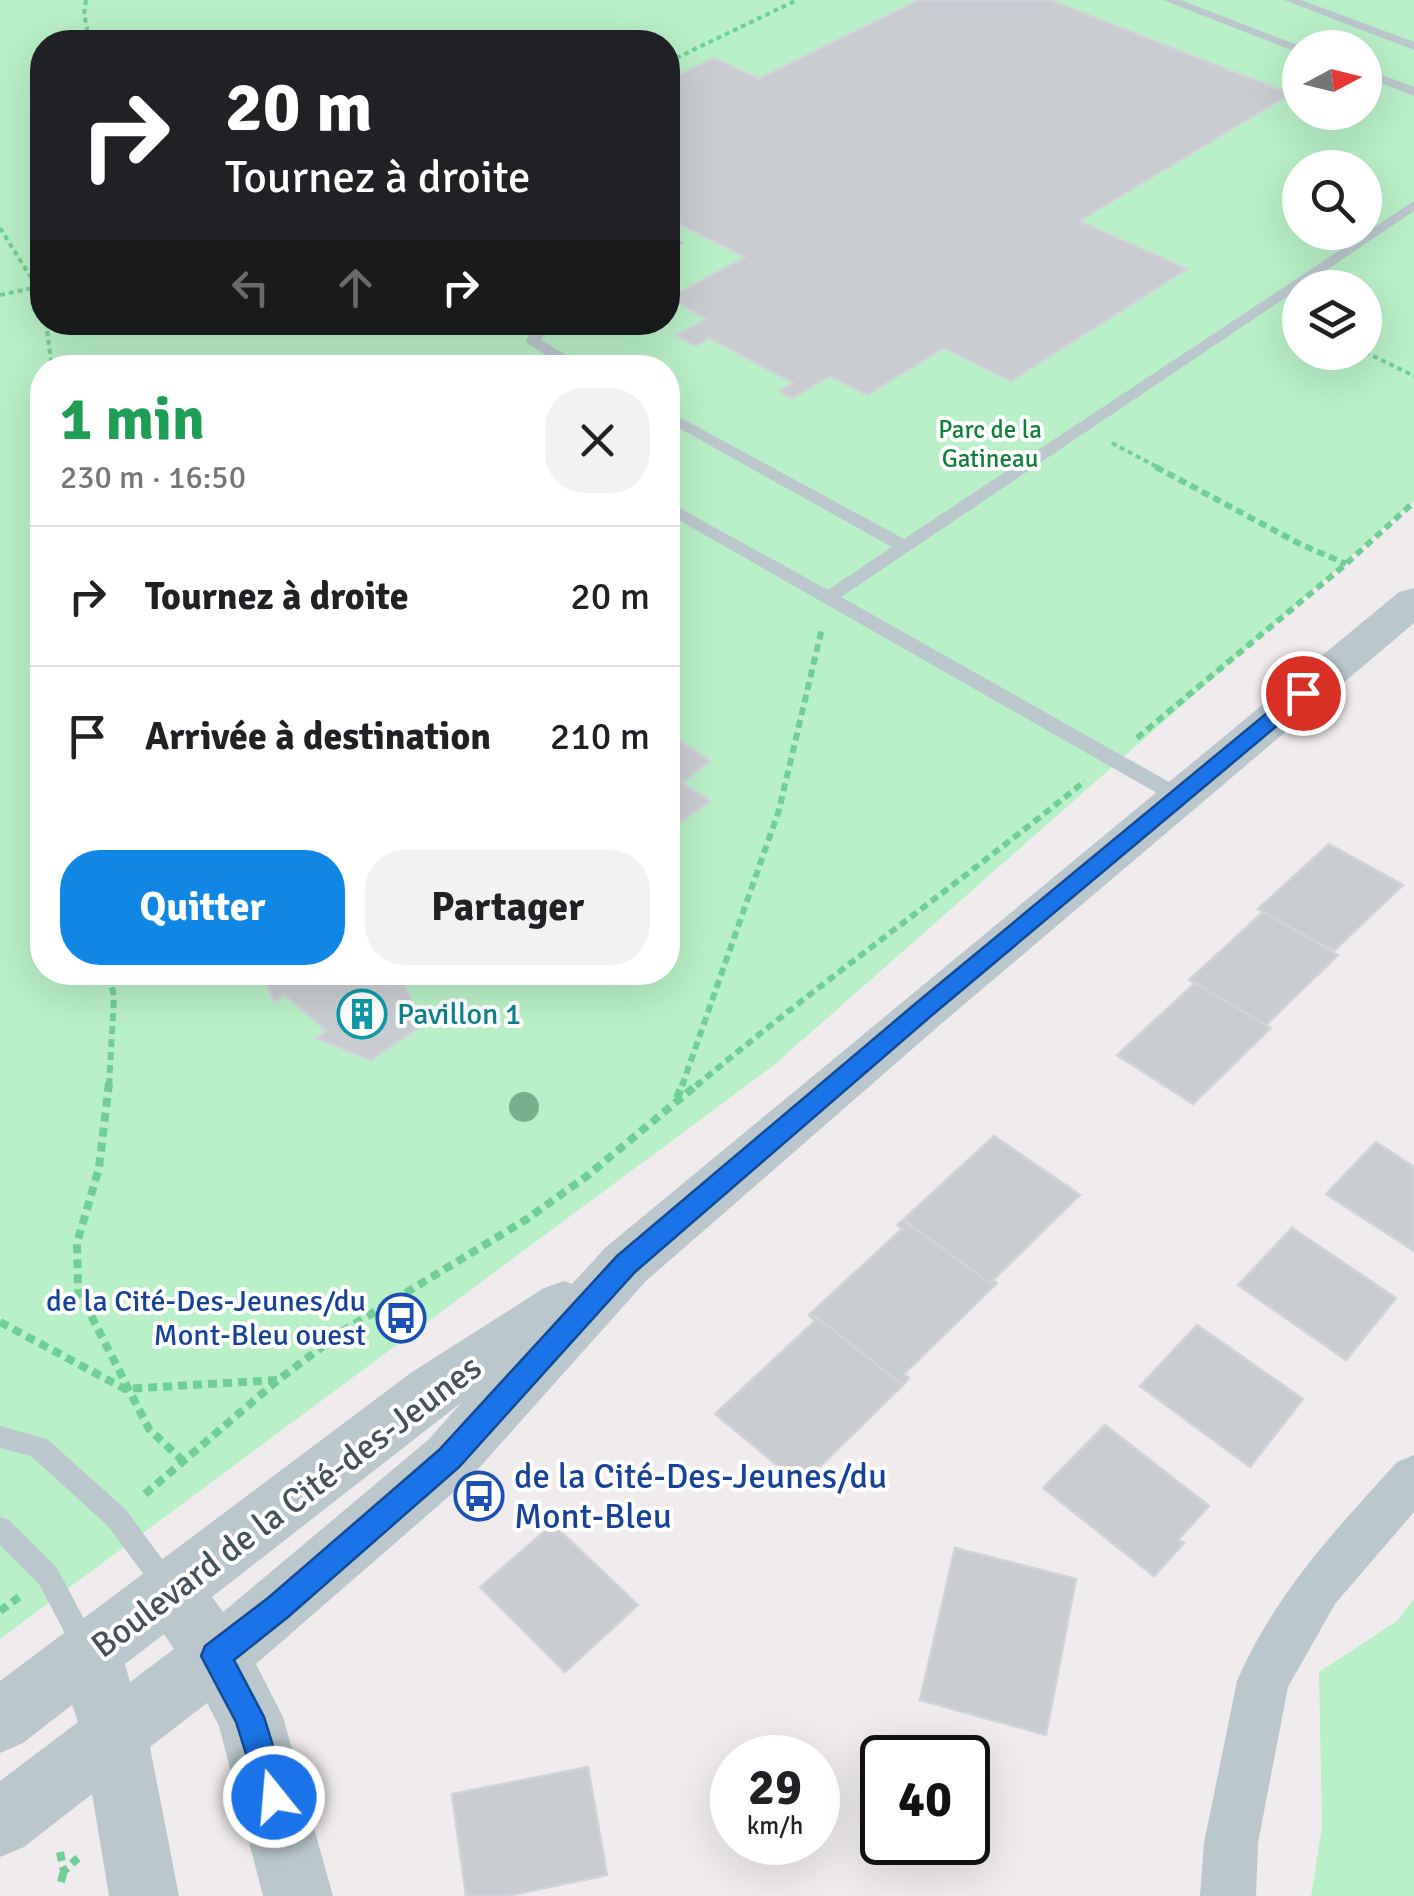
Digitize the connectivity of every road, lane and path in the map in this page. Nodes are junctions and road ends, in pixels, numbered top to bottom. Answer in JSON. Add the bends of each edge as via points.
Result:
{"nodes":[{"id":1,"x":86,"y":0,"type":"edge"},
{"id":2,"x":797,"y":0,"type":"edge"},
{"id":3,"x":1169,"y":0,"type":"edge"},
{"id":4,"x":1290,"y":0,"type":"edge"},
{"id":5,"x":87,"y":30,"type":"edge"},
{"id":6,"x":1282,"y":42,"type":"edge"},
{"id":7,"x":1414,"y":46,"type":"edge"},
{"id":8,"x":680,"y":56,"type":"edge"},
{"id":9,"x":1382,"y":80,"type":"edge"},
{"id":10,"x":1414,"y":92,"type":"edge"},
{"id":11,"x":1414,"y":205,"type":"edge"},
{"id":12,"x":0,"y":228,"type":"edge"},
{"id":13,"x":30,"y":272,"type":"edge"},
{"id":14,"x":30,"y":288,"type":"edge"},
{"id":15,"x":0,"y":294,"type":"edge"},
{"id":16,"x":536,"y":335,"type":"edge"},
{"id":17,"x":557,"y":355,"type":"edge"},
{"id":18,"x":1382,"y":360,"type":"edge"},
{"id":19,"x":1414,"y":376,"type":"edge"},
{"id":20,"x":680,"y":423,"type":"edge"},
{"id":21,"x":1082,"y":427,"type":"junction"},
{"id":22,"x":1414,"y":502,"type":"edge"},
{"id":23,"x":680,"y":515,"type":"edge"},
{"id":24,"x":905,"y":547,"type":"junction"},
{"id":25,"x":1346,"y":564,"type":"junction"},
{"id":26,"x":829,"y":598,"type":"junction"},
{"id":27,"x":1414,"y":601,"type":"edge"},
{"id":28,"x":1112,"y":758,"type":"junction"},
{"id":29,"x":1178,"y":796,"type":"junction"},
{"id":30,"x":112,"y":985,"type":"edge"},
{"id":31,"x":676,"y":1100,"type":"junction"},
{"id":32,"x":626,"y":1264,"type":"junction"},
{"id":33,"x":0,"y":1322,"type":"edge"},
{"id":34,"x":278,"y":1380,"type":"junction"},
{"id":35,"x":125,"y":1389,"type":"junction"},
{"id":36,"x":0,"y":1436,"type":"edge"},
{"id":37,"x":183,"y":1461,"type":"junction"},
{"id":38,"x":1414,"y":1476,"type":"edge"},
{"id":39,"x":117,"y":1518,"type":"junction"},
{"id":40,"x":0,"y":1528,"type":"edge"},
{"id":41,"x":48,"y":1576,"type":"junction"},
{"id":42,"x":171,"y":1592,"type":"junction"},
{"id":43,"x":0,"y":1611,"type":"edge"},
{"id":44,"x":89,"y":1654,"type":"junction"},
{"id":45,"x":216,"y":1656,"type":"junction"},
{"id":46,"x":0,"y":1721,"type":"edge"},
{"id":47,"x":115,"y":1736,"type":"junction"},
{"id":48,"x":28,"y":1828,"type":"edge"},
{"id":49,"x":90,"y":1848,"type":"dead end"},
{"id":50,"x":144,"y":1896,"type":"edge"},
{"id":51,"x":298,"y":1896,"type":"edge"},
{"id":52,"x":1228,"y":1896,"type":"edge"}],
"edges":[{"from":1,"to":5,"type":"path"},
{"from":2,"to":8,"type":"path"},
{"from":3,"to":6,"type":"lane"},
{"from":4,"to":7,"type":"lane"},
{"from":9,"to":10,"type":"lane"},
{"from":11,"to":21,"type":"lane"},
{"from":12,"to":13,"type":"path"},
{"from":14,"to":15,"type":"path"},
{"from":16,"to":17,"type":"lane","via":[[533,341]]},
{"from":18,"to":19,"type":"path"},
{"from":20,"to":24,"type":"lane"},
{"from":21,"to":24,"type":"lane"},
{"from":21,"to":25,"type":"path"},
{"from":22,"to":25,"type":"path"},
{"from":23,"to":26,"type":"lane"},
{"from":24,"to":26,"type":"lane"},
{"from":25,"to":28,"type":"path"},
{"from":26,"to":28,"type":"lane"},
{"from":26,"to":31,"type":"path","via":[[779,810]]},
{"from":27,"to":29,"type":"street","name":"Boulevard de la Cité-des-Jeunes"},
{"from":28,"to":29,"type":"lane"},
{"from":28,"to":31,"type":"path"},
{"from":29,"to":32,"type":"street","name":"Boulevard de la Cité-des-Jeunes"},
{"from":30,"to":35,"type":"path","via":[[107,1121],[76,1266],[78,1290]]},
{"from":31,"to":34,"type":"path","via":[[527,1219],[343,1330]]},
{"from":32,"to":42,"type":"street","name":"Boulevard de la Cité-des-Jeunes","via":[[432,1390]]},
{"from":32,"to":45,"type":"street","name":"Boulevard de la Cité-des-Jeunes","via":[[449,1458]]},
{"from":33,"to":35,"type":"path"},
{"from":34,"to":35,"type":"path"},
{"from":34,"to":37,"type":"path"},
{"from":35,"to":37,"type":"path","via":[[149,1429]]},
{"from":36,"to":39,"type":"lane","via":[[38,1447]]},
{"from":37,"to":39,"type":"path"},
{"from":38,"to":52,"type":"street","via":[[1317,1587],[1262,1681],[1231,1843]]},
{"from":39,"to":42,"type":"lane"},
{"from":40,"to":41,"type":"lane"},
{"from":41,"to":43,"type":"path"},
{"from":41,"to":44,"type":"lane"},
{"from":42,"to":44,"type":"street","name":"Boulevard de la Cité-des-Jeunes"},
{"from":42,"to":45,"type":"street"},
{"from":44,"to":46,"type":"street","name":"Boulevard de la Cité-des-Jeunes"},
{"from":44,"to":47,"type":"street"},
{"from":45,"to":47,"type":"street","name":"Boulevard de la Cité-des-Jeunes"},
{"from":45,"to":51,"type":"street","via":[[250,1717]]},
{"from":47,"to":48,"type":"street","name":"Boulevard de la Cité-des-Jeunes"},
{"from":47,"to":50,"type":"street"},
{"from":48,"to":49,"type":"path","via":[[62,1876]]}]}
